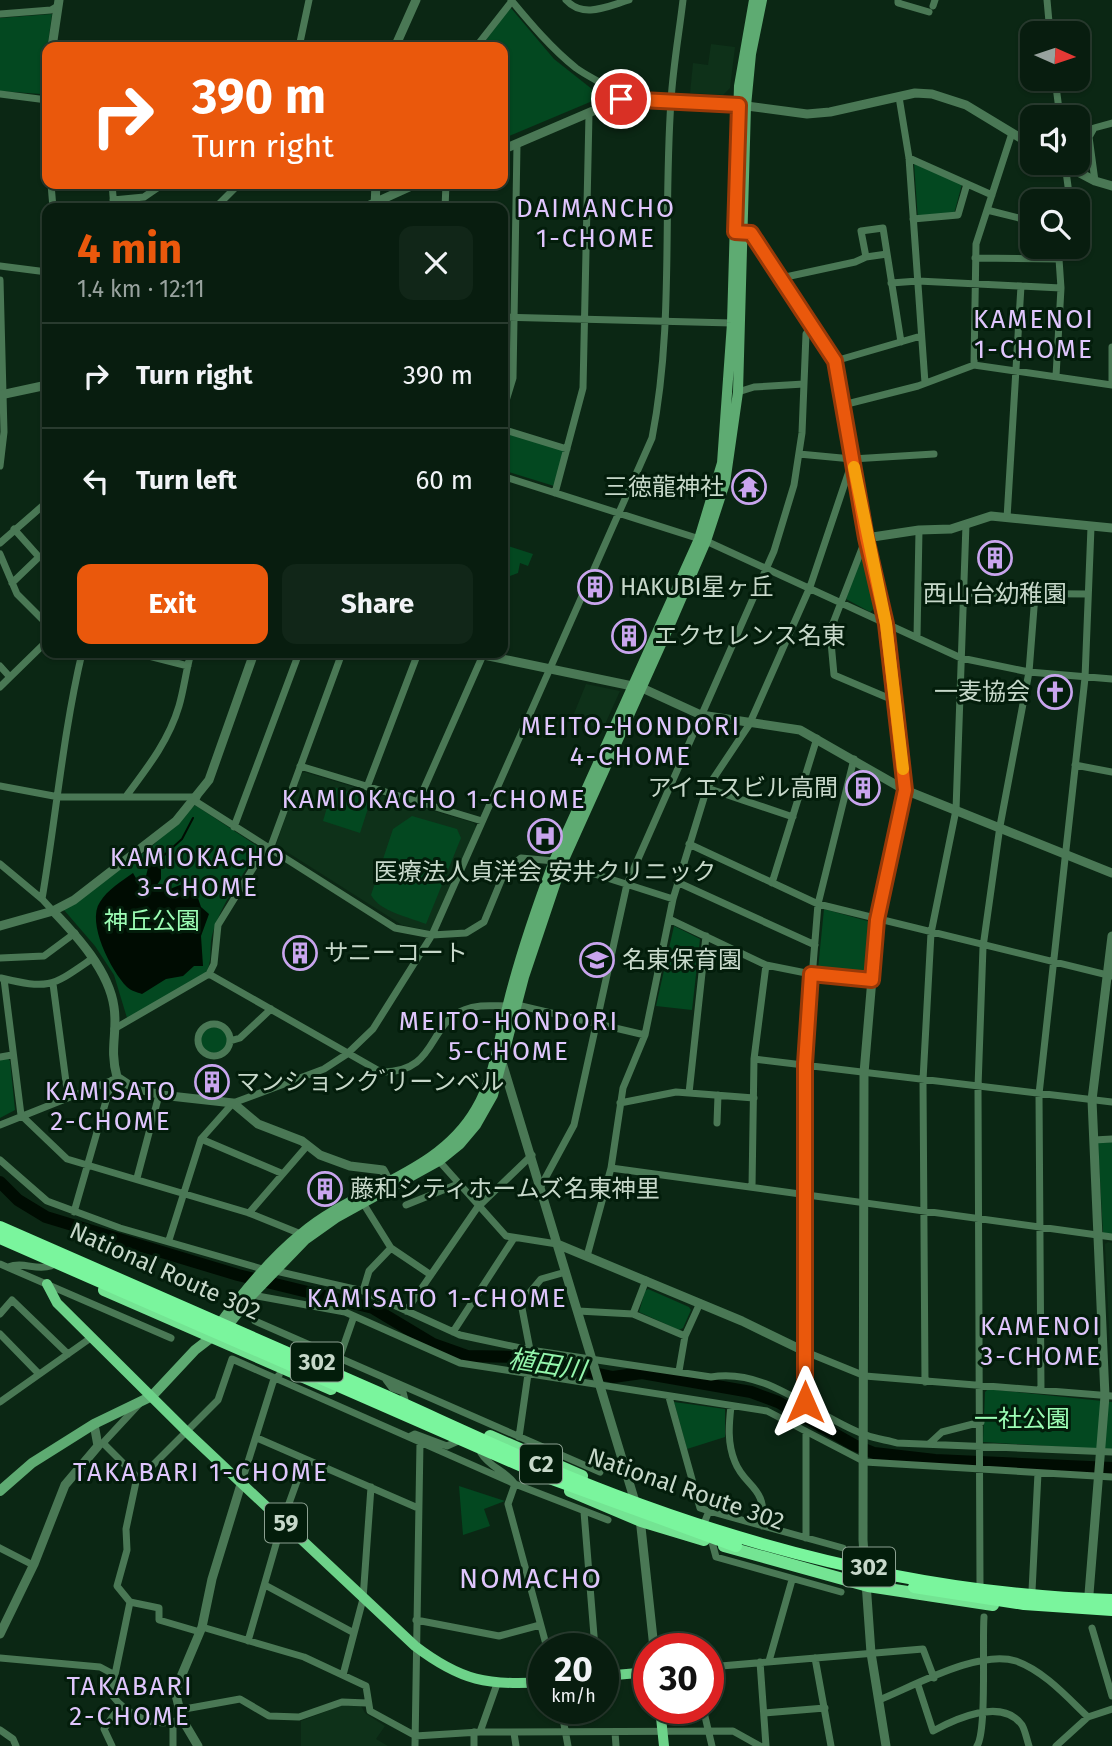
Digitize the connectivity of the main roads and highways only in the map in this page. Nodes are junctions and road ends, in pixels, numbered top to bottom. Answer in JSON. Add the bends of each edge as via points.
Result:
{"nodes":[{"id":1,"x":754,"y":0,"type":"edge"},
{"id":2,"x":762,"y":0,"type":"edge"},
{"id":3,"x":743,"y":105,"type":"junction"},
{"id":4,"x":739,"y":232,"type":"junction"},
{"id":5,"x":702,"y":540,"type":"junction"},
{"id":6,"x":500,"y":1058,"type":"junction"},
{"id":7,"x":390,"y":1184,"type":"junction"},
{"id":8,"x":0,"y":1222,"type":"edge"},
{"id":9,"x":0,"y":1238,"type":"edge"},
{"id":10,"x":0,"y":1243,"type":"edge"},
{"id":11,"x":271,"y":1270,"type":"junction"},
{"id":12,"x":47,"y":1284,"type":"road end"},
{"id":13,"x":64,"y":1291,"type":"road end"},
{"id":14,"x":57,"y":1303,"type":"junction"},
{"id":15,"x":226,"y":1321,"type":"junction"},
{"id":16,"x":210,"y":1336,"type":"junction"},
{"id":17,"x":147,"y":1398,"type":"junction"},
{"id":18,"x":0,"y":1491,"type":"edge"},
{"id":19,"x":1112,"y":1598,"type":"edge"},
{"id":20,"x":1112,"y":1612,"type":"edge"},
{"id":21,"x":528,"y":1683,"type":"edge"},
{"id":22,"x":661,"y":1724,"type":"edge"},
{"id":23,"x":664,"y":1746,"type":"edge"}],
"edges":[{"from":1,"to":3,"type":"main road"},
{"from":2,"to":3,"type":"main road"},
{"from":3,"to":4,"type":"main road"},
{"from":4,"to":5,"type":"main road","via":[[722,463]]},
{"from":4,"to":5,"type":"main road","via":[[738,392],[725,483]]},
{"from":5,"to":6,"type":"main road","via":[[533,916]]},
{"from":6,"to":7,"type":"main road","via":[[476,1110],[462,1128],[422,1164]]},
{"from":6,"to":7,"type":"main road","via":[[493,1095],[460,1144],[439,1161]]},
{"from":7,"to":11,"type":"main road","via":[[305,1240]]},
{"from":7,"to":11,"type":"main road","via":[[300,1234]]},
{"from":8,"to":15,"type":"highway","name":"National Route 302","number":"302"},
{"from":8,"to":19,"type":"highway","number":"C2","bridge":true,"via":[[550,1468],[679,1518],[795,1553],[904,1577],[1025,1594]]},
{"from":9,"to":20,"type":"highway","number":"C2","bridge":true,"via":[[547,1477],[675,1526],[793,1561],[890,1583]]},
{"from":10,"to":16,"type":"highway","name":"National Route 302","number":"302"},
{"from":11,"to":15,"type":"main road"},
{"from":12,"to":14,"type":"main road","number":"59"},
{"from":13,"to":14,"type":"main road","via":[[58,1294]]},
{"from":14,"to":17,"type":"main road","number":"59"},
{"from":15,"to":16,"type":"main road"},
{"from":15,"to":19,"type":"highway","name":"National Route 302","number":"302","via":[[274,1336],[405,1400],[635,1499],[707,1516],[760,1539],[865,1566],[980,1586]]},
{"from":16,"to":17,"type":"main road"},
{"from":16,"to":20,"type":"highway","name":"National Route 302","number":"302","via":[[280,1373],[641,1521],[868,1586],[1007,1607]]},
{"from":17,"to":18,"type":"main road","via":[[32,1463]]},
{"from":17,"to":21,"type":"main road","number":"59","via":[[415,1646],[456,1673],[497,1684]]},
{"from":22,"to":23,"type":"main road"}]}
